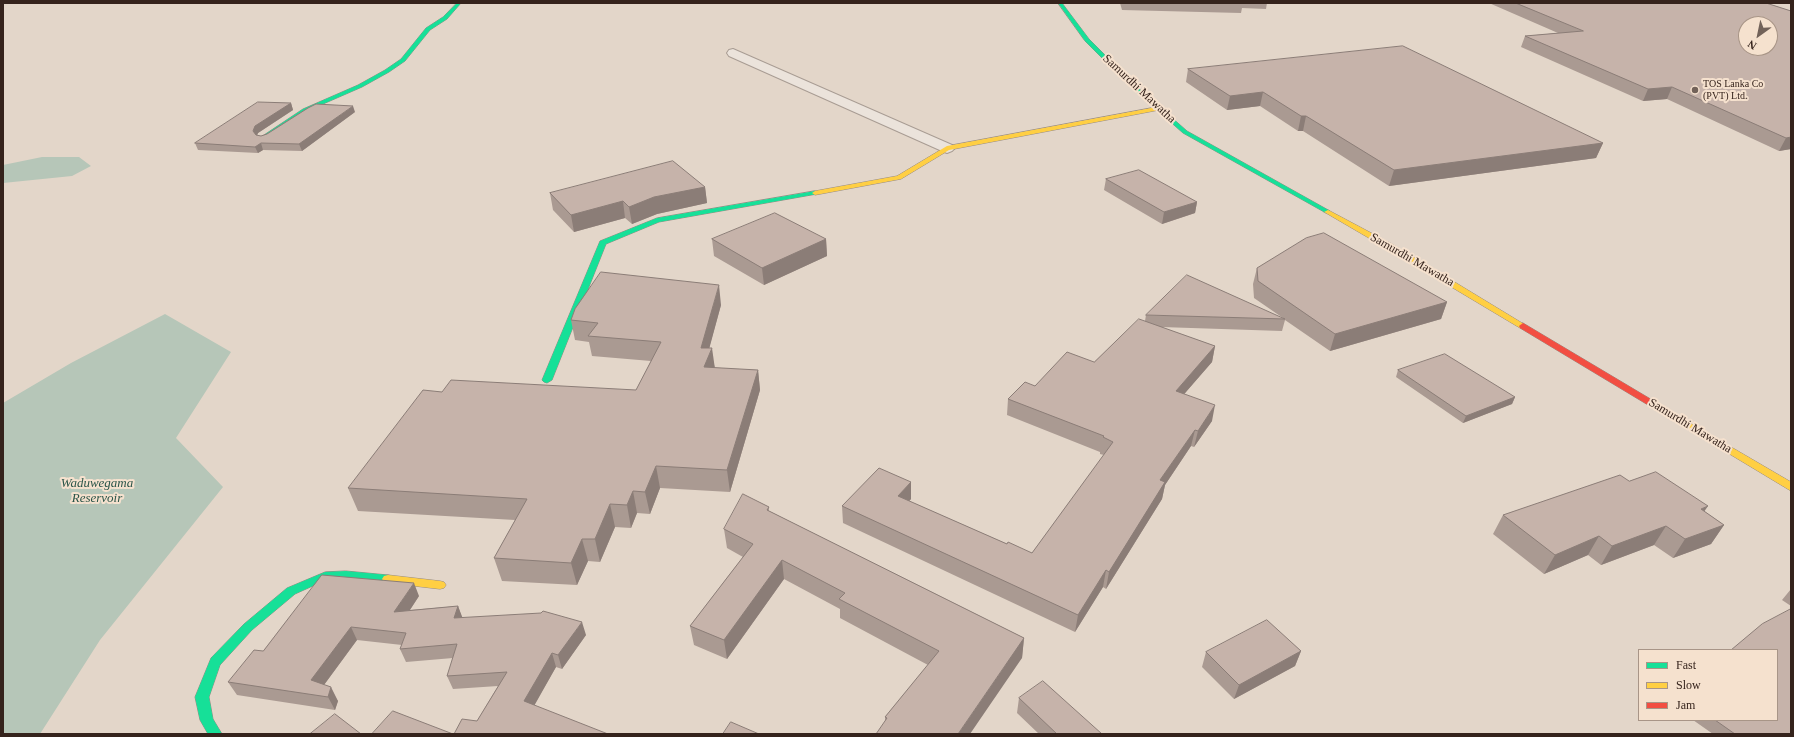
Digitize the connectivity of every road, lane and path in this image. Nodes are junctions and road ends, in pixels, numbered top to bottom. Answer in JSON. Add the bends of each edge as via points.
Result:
{"nodes":[{"id":1,"x":459,"y":3,"type":"edge"},
{"id":2,"x":1060,"y":3,"type":"edge"},
{"id":3,"x":733,"y":53,"type":"dead end"},
{"id":4,"x":1157,"y":109,"type":"junction"},
{"id":5,"x":264,"y":137,"type":"edge"},
{"id":6,"x":947,"y":148,"type":"junction"},
{"id":7,"x":547,"y":380,"type":"dead end"},
{"id":8,"x":1791,"y":487,"type":"edge"},
{"id":9,"x":440,"y":585,"type":"dead end"},
{"id":10,"x":215,"y":734,"type":"edge"}],
"edges":[{"from":1,"to":5,"type":"street","via":[[445,18],[428,29],[403,60],[387,71],[305,110]]},
{"from":2,"to":4,"type":"street","name":"Samurdhi Mawatha","via":[[1087,40]]},
{"from":3,"to":6,"type":"street"},
{"from":4,"to":6,"type":"street"},
{"from":4,"to":8,"type":"street","name":"Samurdhi Mawatha","via":[[1185,132],[1389,246]]},
{"from":6,"to":7,"type":"street","via":[[899,178],[657,220],[603,243]]},
{"from":9,"to":10,"type":"street","via":[[346,575],[326,576],[290,591],[248,627],[215,662],[202,697],[207,720]]}]}
